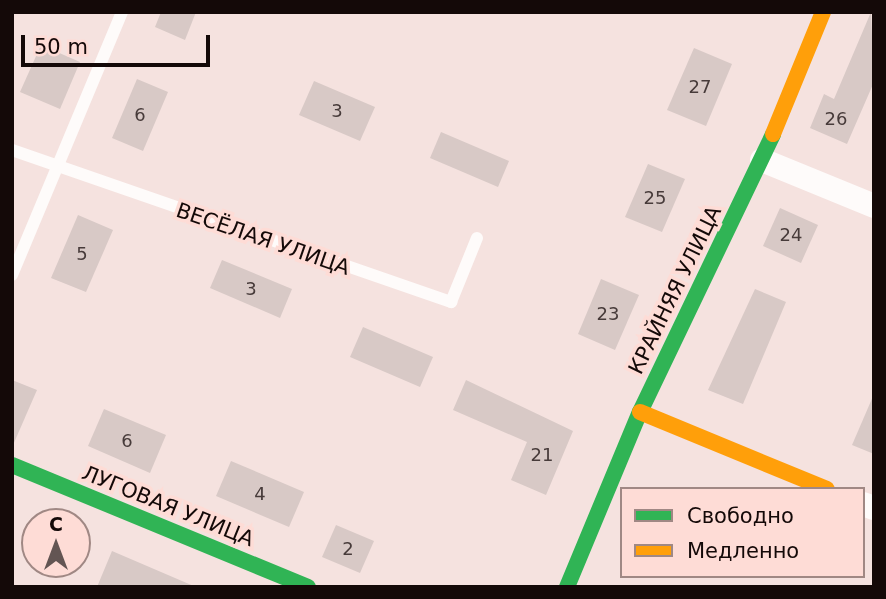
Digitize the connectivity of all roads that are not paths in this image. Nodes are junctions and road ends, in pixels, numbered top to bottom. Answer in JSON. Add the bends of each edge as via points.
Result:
{"nodes":[{"id":1,"x":122,"y":12,"type":"edge"},
{"id":2,"x":823,"y":12,"type":"edge"},
{"id":3,"x":12,"y":150,"type":"edge"},
{"id":4,"x":762,"y":160,"type":"junction"},
{"id":5,"x":57,"y":169,"type":"junction"},
{"id":6,"x":874,"y":206,"type":"edge"},
{"id":7,"x":477,"y":238,"type":"dead end"},
{"id":8,"x":12,"y":275,"type":"edge"},
{"id":9,"x":640,"y":412,"type":"junction"},
{"id":10,"x":12,"y":465,"type":"edge"},
{"id":11,"x":822,"y":487,"type":"edge"},
{"id":12,"x":308,"y":587,"type":"edge"},
{"id":13,"x":567,"y":587,"type":"edge"}],
"edges":[{"from":1,"to":5,"type":"lane"},
{"from":2,"to":4,"type":"street","name":"КРАЙНЯЯ УЛИЦА"},
{"from":3,"to":5,"type":"lane","name":"ВЕСЁЛАЯ УЛИЦА"},
{"from":4,"to":6,"type":"street"},
{"from":4,"to":9,"type":"street","name":"КРАЙНЯЯ УЛИЦА"},
{"from":5,"to":7,"type":"lane","name":"ВЕСЁЛАЯ УЛИЦА","via":[[451,302]]},
{"from":5,"to":8,"type":"lane"},
{"from":9,"to":11,"type":"street"},
{"from":9,"to":13,"type":"street","name":"КРАЙНЯЯ УЛИЦА"},
{"from":10,"to":12,"type":"street","name":"ЛУГОВАЯ УЛИЦА"}]}
